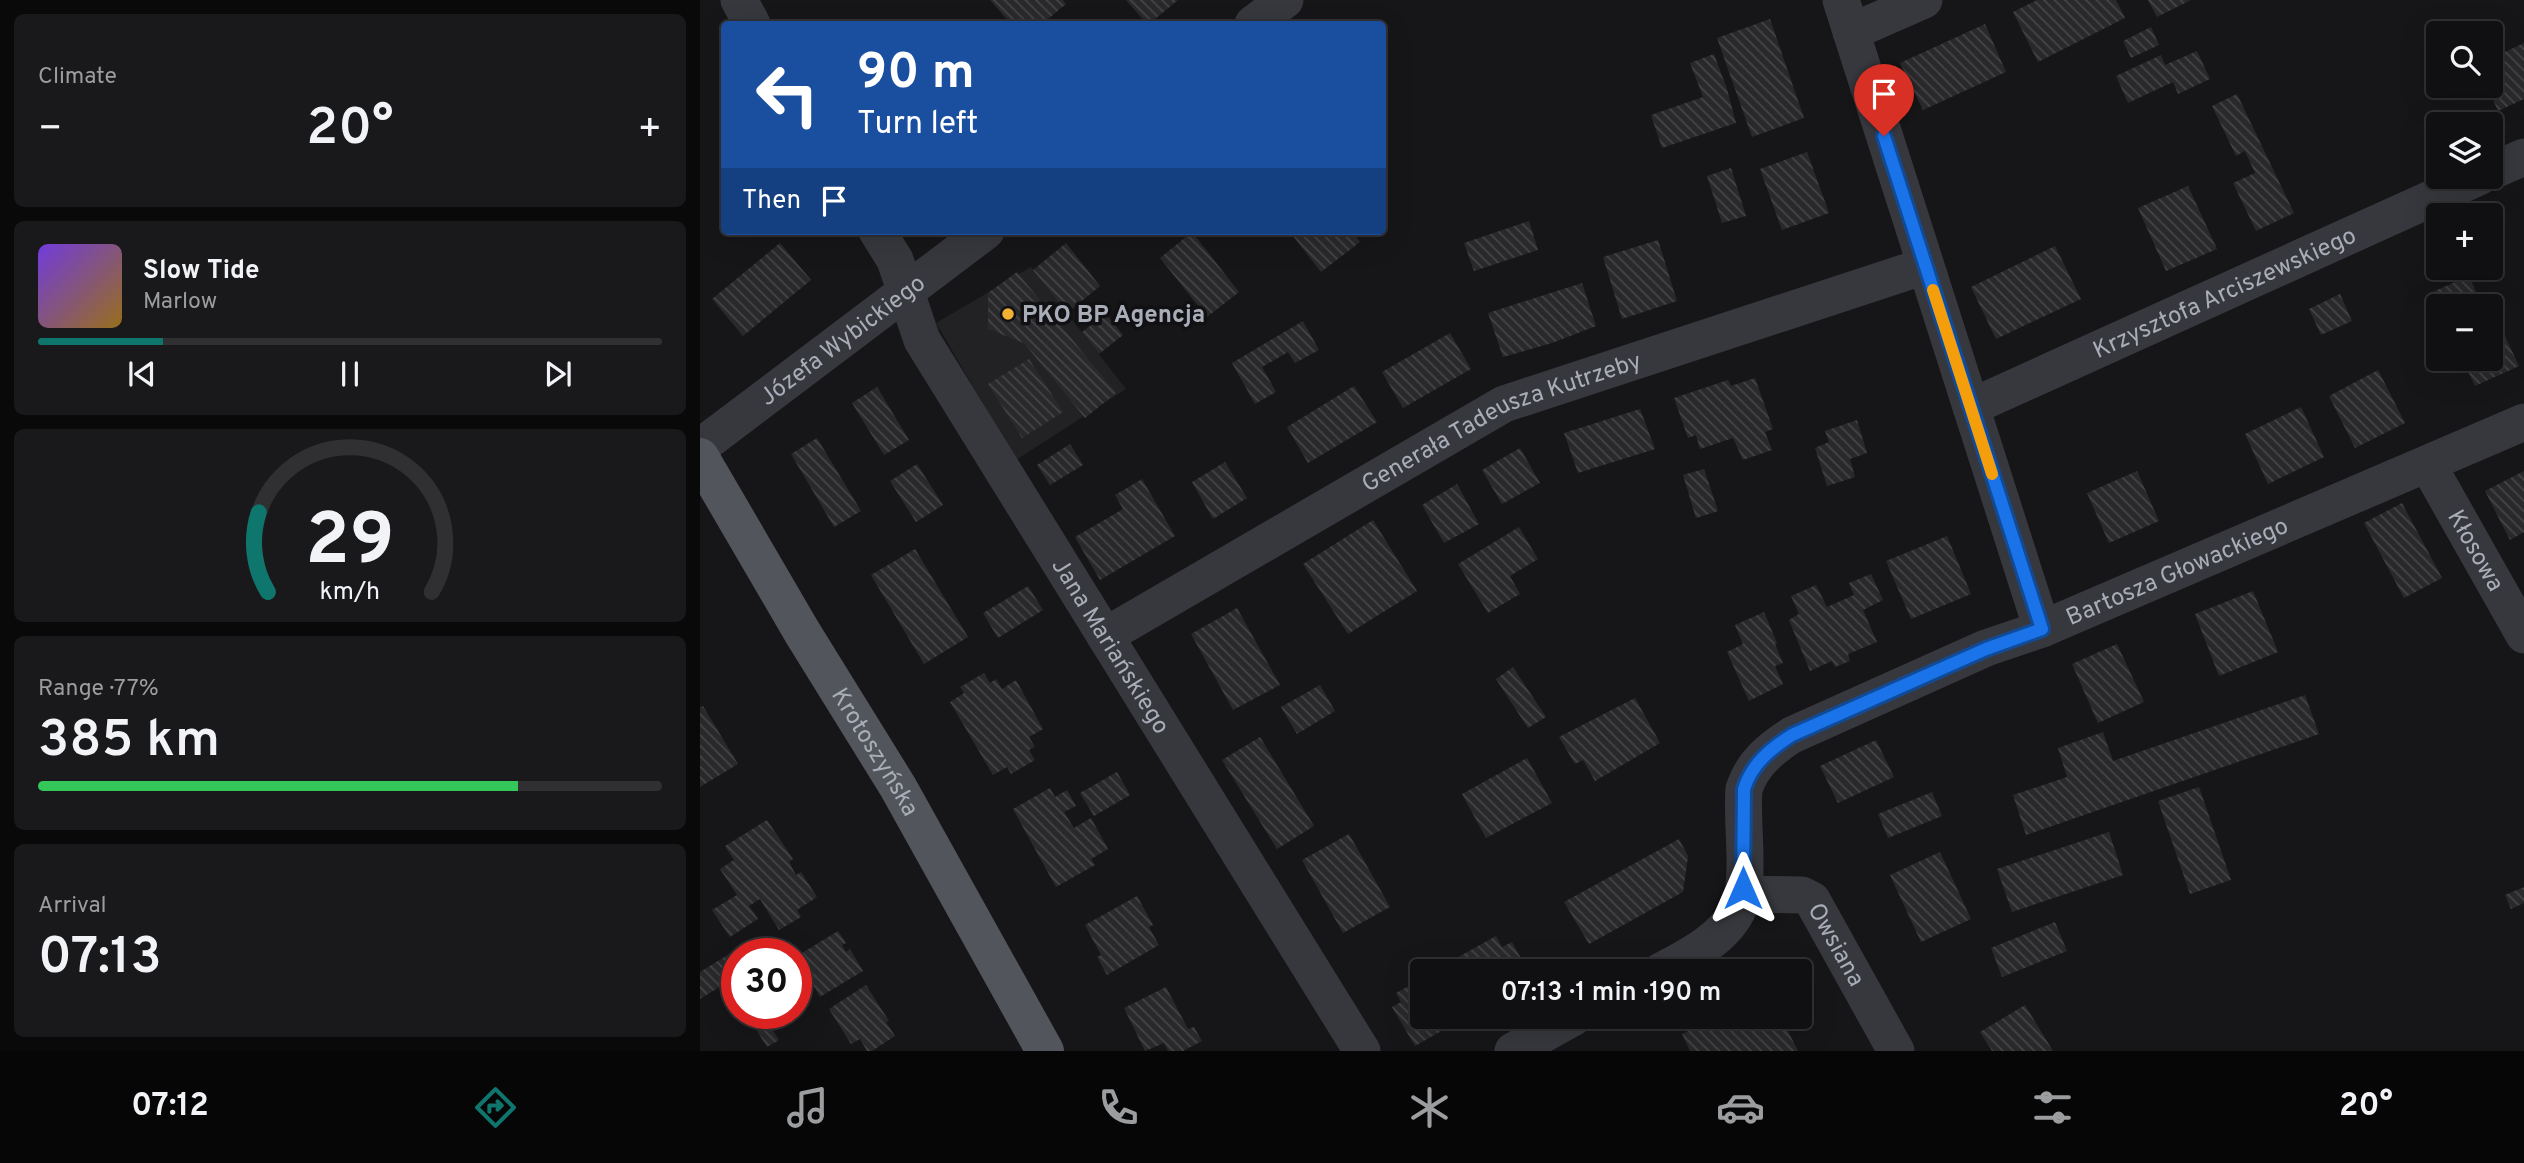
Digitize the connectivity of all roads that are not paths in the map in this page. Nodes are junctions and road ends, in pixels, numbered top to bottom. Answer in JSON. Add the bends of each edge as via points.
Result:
{"nodes":[{"id":1,"x":739,"y":0,"type":"edge"},
{"id":2,"x":1285,"y":0,"type":"edge"},
{"id":3,"x":1924,"y":0,"type":"edge"},
{"id":4,"x":1846,"y":16,"type":"edge"},
{"id":5,"x":750,"y":21,"type":"edge"},
{"id":6,"x":1257,"y":21,"type":"edge"},
{"id":7,"x":2524,"y":156,"type":"edge"},
{"id":8,"x":2503,"y":166,"type":"edge"},
{"id":9,"x":2452,"y":189,"type":"edge"},
{"id":10,"x":879,"y":235,"type":"edge"},
{"id":11,"x":981,"y":235,"type":"edge"},
{"id":12,"x":1925,"y":266,"type":"junction"},
{"id":13,"x":907,"y":292,"type":"junction"},
{"id":14,"x":1971,"y":407,"type":"junction"},
{"id":15,"x":2524,"y":422,"type":"edge"},
{"id":16,"x":700,"y":447,"type":"edge"},
{"id":17,"x":700,"y":457,"type":"edge"},
{"id":18,"x":2428,"y":465,"type":"junction"},
{"id":19,"x":2042,"y":629,"type":"junction"},
{"id":20,"x":2524,"y":635,"type":"edge"},
{"id":21,"x":1105,"y":636,"type":"junction"},
{"id":22,"x":1742,"y":894,"type":"junction"},
{"id":23,"x":1683,"y":959,"type":"edge"},
{"id":24,"x":1552,"y":1029,"type":"edge"},
{"id":25,"x":1045,"y":1051,"type":"edge"},
{"id":26,"x":1362,"y":1051,"type":"edge"},
{"id":27,"x":1513,"y":1051,"type":"edge"},
{"id":28,"x":1896,"y":1051,"type":"edge"}],
"edges":[{"from":1,"to":5,"type":"street"},
{"from":2,"to":6,"type":"street"},
{"from":3,"to":4,"type":"street"},
{"from":4,"to":12,"type":"street"},
{"from":7,"to":8,"type":"street"},
{"from":9,"to":14,"type":"street","name":"Krzysztofa Arciszewskiego"},
{"from":10,"to":13,"type":"street","name":"Jana Mariańskiego"},
{"from":11,"to":13,"type":"street","name":"Józefa Wybickiego"},
{"from":12,"to":14,"type":"street"},
{"from":12,"to":21,"type":"street","name":"Generała Tadeusza Kutrzeby","via":[[1504,404]]},
{"from":13,"to":16,"type":"street","name":"Józefa Wybickiego"},
{"from":13,"to":21,"type":"street","name":"Jana Mariańskiego","via":[[922,340]]},
{"from":14,"to":19,"type":"street"},
{"from":15,"to":18,"type":"street","name":"Bartosza Głowackiego"},
{"from":17,"to":25,"type":"main road","name":"Krotoszyńska","via":[[898,787]]},
{"from":18,"to":19,"type":"street","name":"Bartosza Głowackiego"},
{"from":18,"to":20,"type":"street","name":"Kłosowa"},
{"from":19,"to":22,"type":"street","name":"Bartosza Głowackiego","via":[[1792,735],[1756,764],[1744,789]]},
{"from":21,"to":26,"type":"street","name":"Jana Mariańskiego"},
{"from":22,"to":23,"type":"street","name":"Bartosza Głowackiego","via":[[1730,922]]},
{"from":22,"to":28,"type":"street","name":"Owsiana","via":[[1802,895],[1812,900]]},
{"from":24,"to":27,"type":"street"}]}
